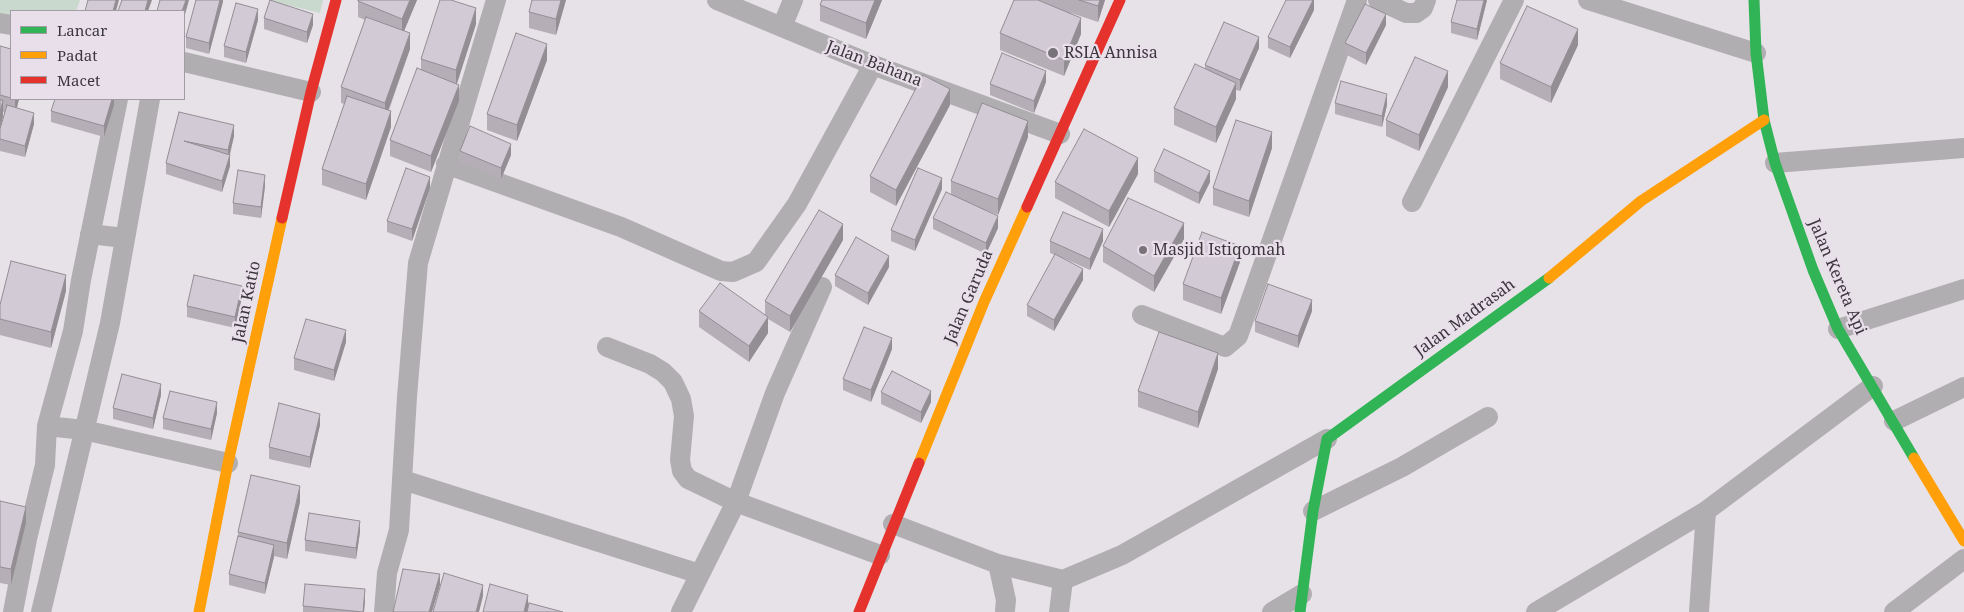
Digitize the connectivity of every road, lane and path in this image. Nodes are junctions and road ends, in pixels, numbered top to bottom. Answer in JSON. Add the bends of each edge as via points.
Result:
{"nodes":[{"id":1,"x":336,"y":0,"type":"edge"},
{"id":2,"x":496,"y":0,"type":"edge"},
{"id":3,"x":717,"y":0,"type":"edge"},
{"id":4,"x":793,"y":0,"type":"edge"},
{"id":5,"x":1120,"y":0,"type":"edge"},
{"id":6,"x":1358,"y":0,"type":"edge"},
{"id":7,"x":1378,"y":0,"type":"edge"},
{"id":8,"x":1426,"y":0,"type":"edge"},
{"id":9,"x":1514,"y":0,"type":"edge"},
{"id":10,"x":1588,"y":0,"type":"edge"},
{"id":11,"x":1754,"y":0,"type":"edge"},
{"id":12,"x":782,"y":28,"type":"junction"},
{"id":13,"x":1756,"y":53,"type":"junction"},
{"id":14,"x":185,"y":62,"type":"edge"},
{"id":15,"x":873,"y":65,"type":"junction"},
{"id":16,"x":311,"y":92,"type":"junction"},
{"id":17,"x":118,"y":100,"type":"edge"},
{"id":18,"x":150,"y":100,"type":"edge"},
{"id":19,"x":1764,"y":120,"type":"junction"},
{"id":20,"x":1060,"y":134,"type":"junction"},
{"id":21,"x":1964,"y":148,"type":"edge"},
{"id":22,"x":1775,"y":163,"type":"junction"},
{"id":23,"x":446,"y":164,"type":"junction"},
{"id":24,"x":1412,"y":202,"type":"dead end"},
{"id":25,"x":90,"y":234,"type":"junction"},
{"id":26,"x":124,"y":238,"type":"junction"},
{"id":27,"x":822,"y":287,"type":"dead end"},
{"id":28,"x":1964,"y":289,"type":"edge"},
{"id":29,"x":1142,"y":316,"type":"dead end"},
{"id":30,"x":1838,"y":329,"type":"junction"},
{"id":31,"x":607,"y":347,"type":"dead end"},
{"id":32,"x":1873,"y":386,"type":"junction"},
{"id":33,"x":1964,"y":387,"type":"edge"},
{"id":34,"x":1488,"y":418,"type":"dead end"},
{"id":35,"x":1894,"y":422,"type":"junction"},
{"id":36,"x":47,"y":426,"type":"junction"},
{"id":37,"x":84,"y":430,"type":"junction"},
{"id":38,"x":1327,"y":439,"type":"junction"},
{"id":39,"x":228,"y":463,"type":"junction"},
{"id":40,"x":402,"y":480,"type":"junction"},
{"id":41,"x":736,"y":502,"type":"junction"},
{"id":42,"x":1313,"y":511,"type":"junction"},
{"id":43,"x":1706,"y":512,"type":"junction"},
{"id":44,"x":1957,"y":514,"type":"edge"},
{"id":45,"x":892,"y":524,"type":"junction"},
{"id":46,"x":1964,"y":541,"type":"edge"},
{"id":47,"x":880,"y":555,"type":"junction"},
{"id":48,"x":1964,"y":559,"type":"edge"},
{"id":49,"x":998,"y":564,"type":"junction"},
{"id":50,"x":700,"y":574,"type":"junction"},
{"id":51,"x":1063,"y":580,"type":"junction"},
{"id":52,"x":1301,"y":603,"type":"edge"},
{"id":53,"x":1005,"y":610,"type":"dead end"},
{"id":54,"x":13,"y":612,"type":"edge"},
{"id":55,"x":41,"y":612,"type":"edge"},
{"id":56,"x":198,"y":612,"type":"edge"},
{"id":57,"x":384,"y":612,"type":"edge"},
{"id":58,"x":681,"y":612,"type":"edge"},
{"id":59,"x":858,"y":612,"type":"edge"},
{"id":60,"x":1059,"y":612,"type":"edge"},
{"id":61,"x":1272,"y":612,"type":"edge"},
{"id":62,"x":1536,"y":612,"type":"edge"},
{"id":63,"x":1699,"y":612,"type":"edge"},
{"id":64,"x":1894,"y":612,"type":"edge"}],
"edges":[{"from":1,"to":16,"type":"street","name":"Jalan Katio"},
{"from":2,"to":23,"type":"street"},
{"from":3,"to":12,"type":"street","name":"Jalan Bahana"},
{"from":4,"to":12,"type":"street"},
{"from":5,"to":20,"type":"street","name":"Jalan Garuda"},
{"from":6,"to":29,"type":"street","via":[[1238,336],[1224,347]]},
{"from":7,"to":8,"type":"street","via":[[1406,13],[1416,13]]},
{"from":9,"to":24,"type":"street"},
{"from":10,"to":13,"type":"street"},
{"from":11,"to":13,"type":"street","name":"Jalan Kereta Api"},
{"from":12,"to":15,"type":"street","name":"Jalan Bahana"},
{"from":13,"to":19,"type":"street","name":"Jalan Kereta Api"},
{"from":14,"to":16,"type":"street"},
{"from":15,"to":20,"type":"street","name":"Jalan Bahana"},
{"from":15,"to":23,"type":"street","via":[[797,204],[756,262],[733,272],[722,271],[622,227]]},
{"from":16,"to":39,"type":"street","name":"Jalan Katio"},
{"from":17,"to":25,"type":"street"},
{"from":18,"to":26,"type":"street"},
{"from":19,"to":22,"type":"street","name":"Jalan Kereta Api"},
{"from":19,"to":38,"type":"street","name":"Jalan Madrasah","via":[[1641,201],[1560,270]]},
{"from":20,"to":45,"type":"street","name":"Jalan Garuda","via":[[984,302]]},
{"from":21,"to":22,"type":"street"},
{"from":22,"to":30,"type":"street","name":"Jalan Kereta Api"},
{"from":23,"to":40,"type":"street","via":[[418,263]]},
{"from":25,"to":26,"type":"street"},
{"from":25,"to":36,"type":"street","via":[[73,331]]},
{"from":26,"to":37,"type":"street","via":[[110,323]]},
{"from":27,"to":41,"type":"street","via":[[775,393]]},
{"from":28,"to":30,"type":"street"},
{"from":30,"to":32,"type":"street","name":"Jalan Kereta Api"},
{"from":31,"to":41,"type":"street","via":[[650,364],[673,382],[684,416],[680,450],[682,471],[688,479]]},
{"from":32,"to":35,"type":"street","name":"Jalan Kereta Api"},
{"from":32,"to":43,"type":"street"},
{"from":33,"to":35,"type":"street"},
{"from":34,"to":42,"type":"street","via":[[1402,467]]},
{"from":35,"to":44,"type":"street","name":"Jalan Kereta Api"},
{"from":36,"to":37,"type":"street"},
{"from":36,"to":54,"type":"street","via":[[45,464]]},
{"from":37,"to":39,"type":"street"},
{"from":37,"to":55,"type":"street"},
{"from":38,"to":42,"type":"street"},
{"from":38,"to":51,"type":"street","via":[[1122,556]]},
{"from":39,"to":56,"type":"street","name":"Jalan Katio"},
{"from":40,"to":50,"type":"street"},
{"from":40,"to":57,"type":"street","via":[[399,530],[388,573]]},
{"from":41,"to":47,"type":"street"},
{"from":41,"to":50,"type":"street"},
{"from":42,"to":52,"type":"street"},
{"from":43,"to":62,"type":"street"},
{"from":43,"to":63,"type":"street"},
{"from":44,"to":46,"type":"street","name":"Jalan Kereta Api"},
{"from":45,"to":47,"type":"street","name":"Jalan Garuda"},
{"from":45,"to":49,"type":"street"},
{"from":47,"to":59,"type":"street","name":"Jalan Garuda"},
{"from":48,"to":64,"type":"street"},
{"from":49,"to":51,"type":"street"},
{"from":49,"to":53,"type":"street"},
{"from":50,"to":58,"type":"street"},
{"from":51,"to":60,"type":"street"},
{"from":52,"to":61,"type":"street"}]}
